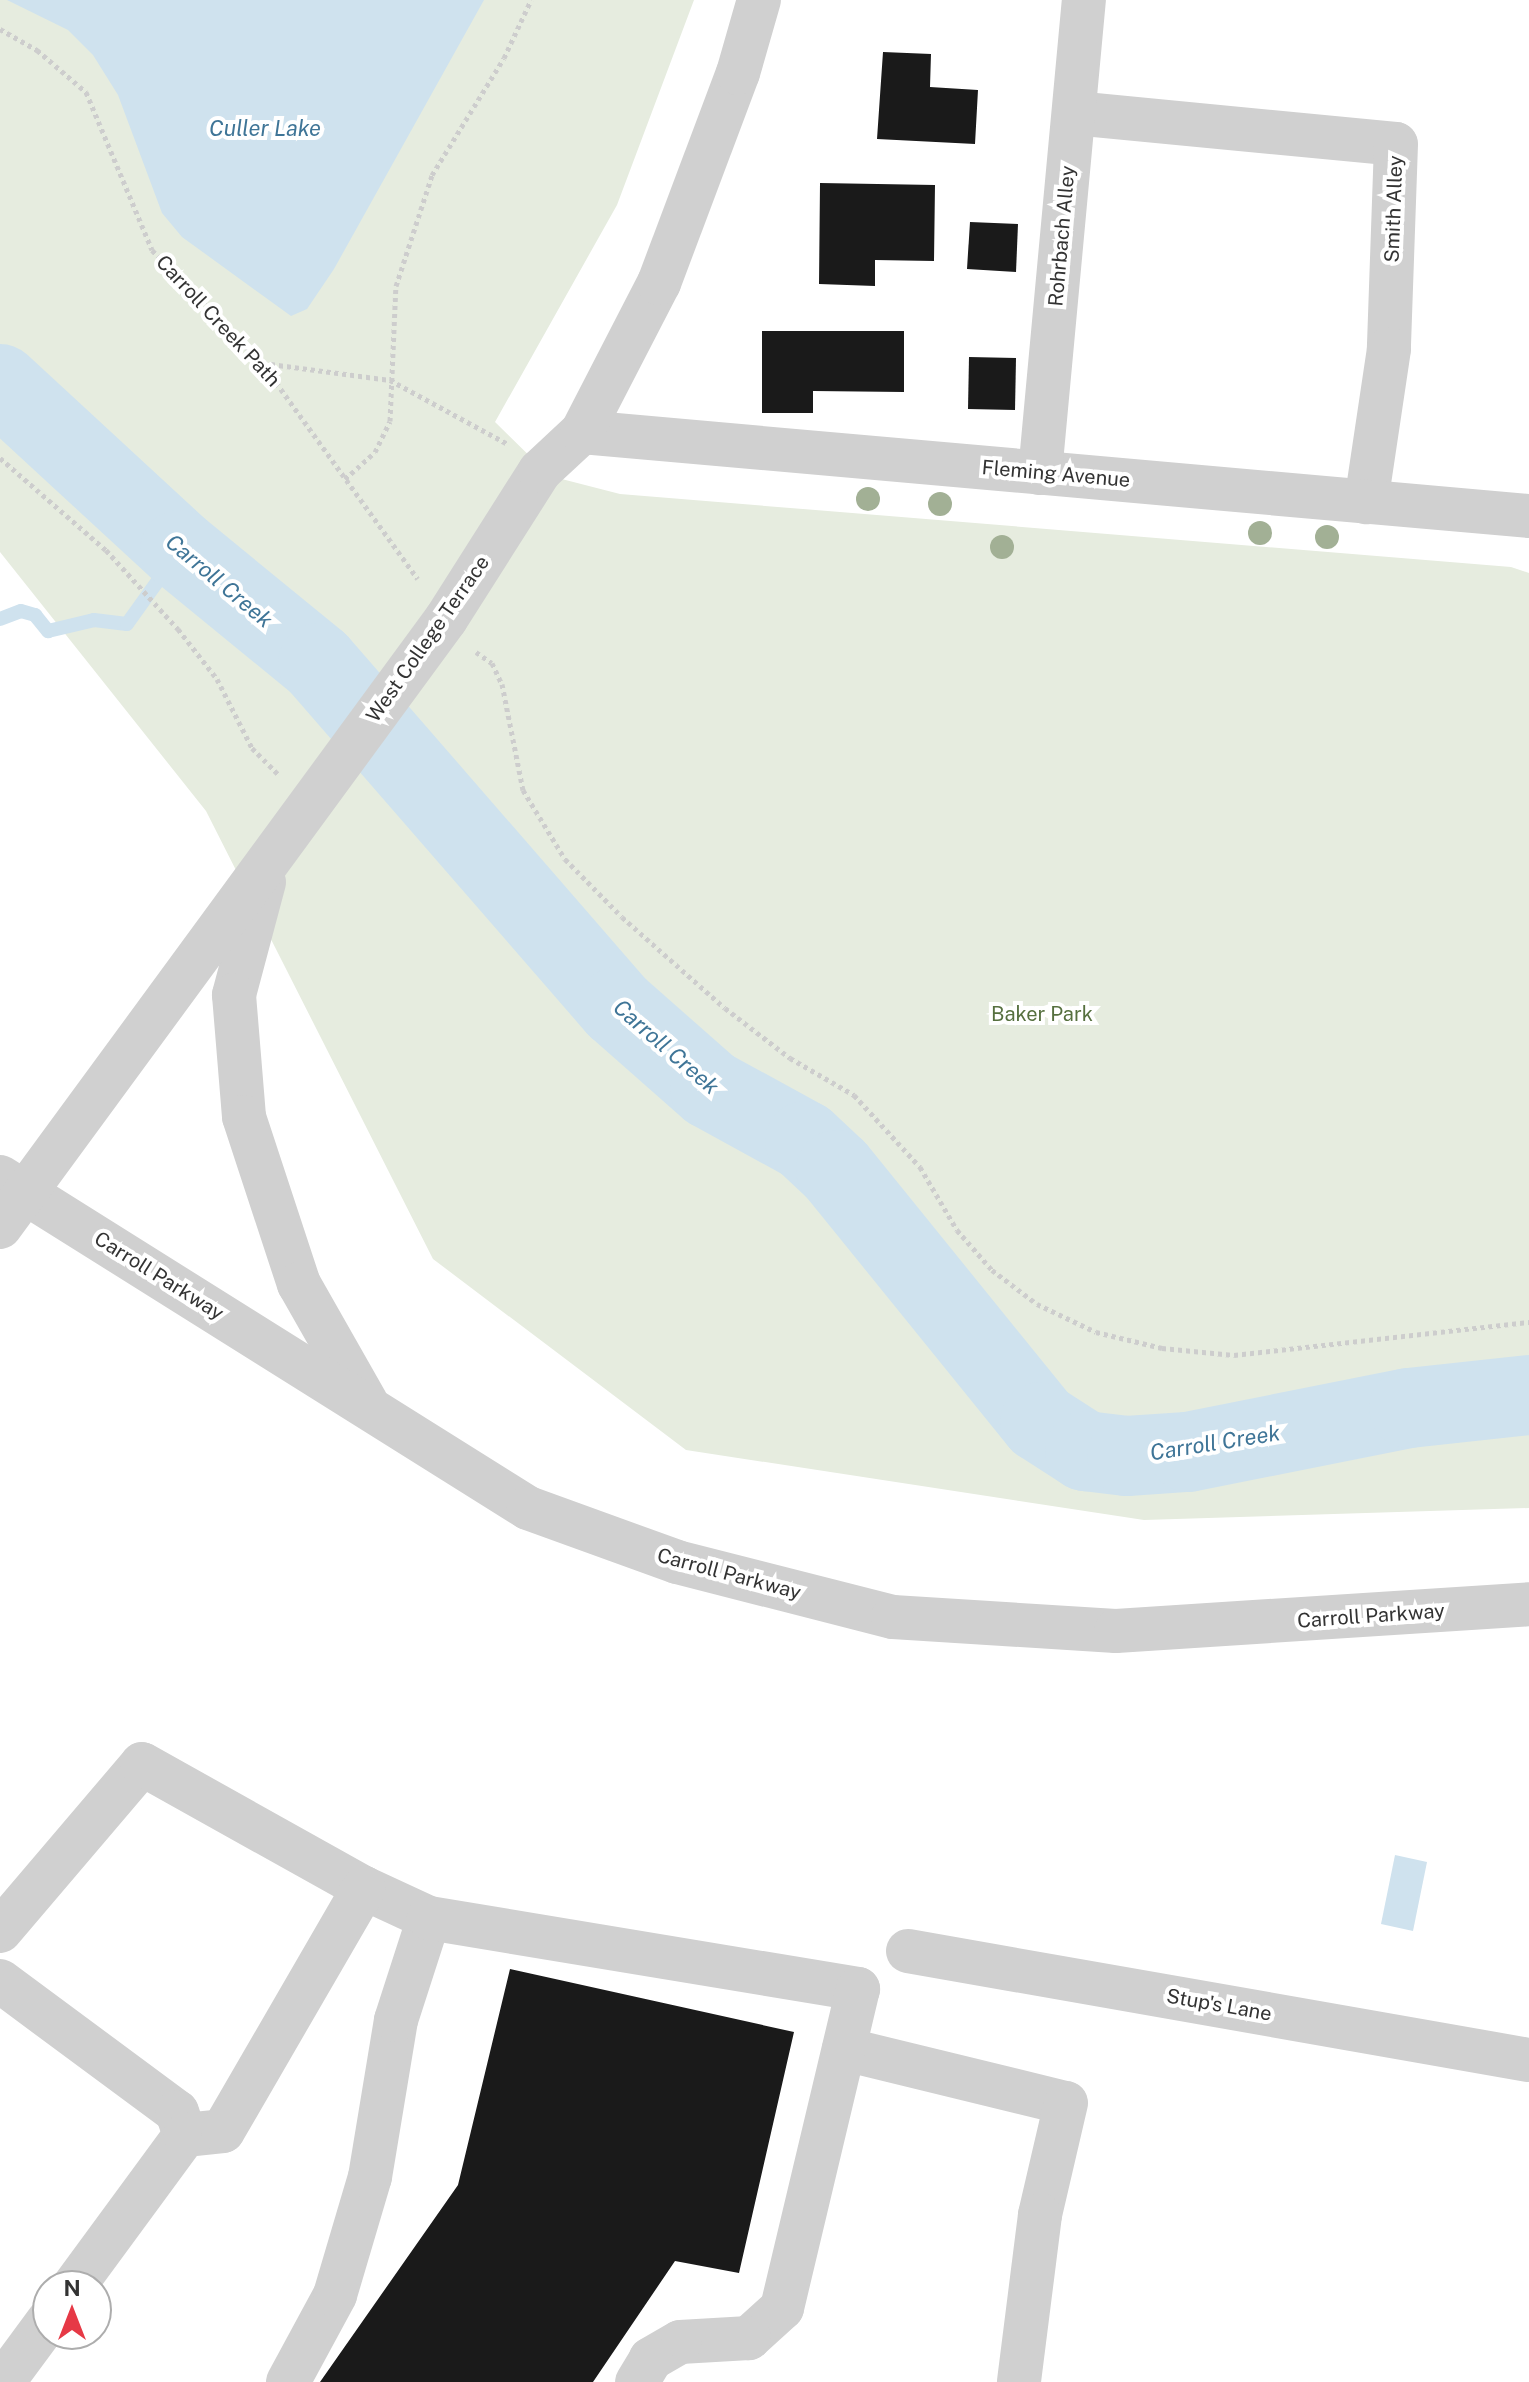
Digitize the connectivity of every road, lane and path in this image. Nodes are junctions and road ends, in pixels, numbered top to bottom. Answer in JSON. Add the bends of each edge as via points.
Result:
{"nodes":[{"id":1,"x":531,"y":0,"type":"edge"},
{"id":2,"x":759,"y":0,"type":"edge"},
{"id":3,"x":1084,"y":0,"type":"edge"},
{"id":4,"x":0,"y":29,"type":"edge"},
{"id":5,"x":1074,"y":113,"type":"junction"},
{"id":6,"x":262,"y":363,"type":"junction"},
{"id":7,"x":390,"y":380,"type":"junction"},
{"id":8,"x":582,"y":432,"type":"junction"},
{"id":9,"x":511,"y":445,"type":"dead end"},
{"id":10,"x":0,"y":458,"type":"edge"},
{"id":11,"x":1040,"y":473,"type":"junction"},
{"id":12,"x":345,"y":479,"type":"junction"},
{"id":13,"x":1366,"y":502,"type":"junction"},
{"id":14,"x":1529,"y":516,"type":"edge"},
{"id":15,"x":446,"y":619,"type":"junction"},
{"id":16,"x":320,"y":790,"type":"junction"},
{"id":17,"x":271,"y":857,"type":"junction"},
{"id":18,"x":8,"y":1199,"type":"edge"},
{"id":19,"x":1529,"y":1322,"type":"edge"},
{"id":20,"x":369,"y":1408,"type":"junction"},
{"id":21,"x":1529,"y":1604,"type":"edge"},
{"id":22,"x":364,"y":1888,"type":"junction"},
{"id":23,"x":429,"y":1918,"type":"junction"},
{"id":24,"x":0,"y":1931,"type":"edge"},
{"id":25,"x":908,"y":1951,"type":"dead end"},
{"id":26,"x":0,"y":1981,"type":"edge"},
{"id":27,"x":844,"y":2049,"type":"junction"},
{"id":28,"x":1529,"y":2060,"type":"edge"},
{"id":29,"x":185,"y":2135,"type":"junction"},
{"id":30,"x":86,"y":2270,"type":"edge"},
{"id":31,"x":32,"y":2343,"type":"edge"},
{"id":32,"x":3,"y":2382,"type":"edge"},
{"id":33,"x":288,"y":2382,"type":"edge"},
{"id":34,"x":637,"y":2382,"type":"edge"},
{"id":35,"x":1019,"y":2382,"type":"edge"}],
"edges":[{"from":1,"to":7,"type":"path","via":[[504,58],[432,175],[396,286]]},
{"from":2,"to":8,"type":"street","name":"West College Terrace","via":[[738,73],[659,283]]},
{"from":3,"to":5,"type":"street","name":"Rohrbach Alley"},
{"from":4,"to":6,"type":"path","name":"Carroll Creek Path","via":[[37,50],[86,92],[152,250]]},
{"from":5,"to":11,"type":"street","name":"Rohrbach Alley"},
{"from":5,"to":13,"type":"street","name":"Smith Alley","via":[[1396,144],[1389,349]]},
{"from":6,"to":7,"type":"path"},
{"from":6,"to":12,"type":"path","name":"Carroll Creek Path"},
{"from":7,"to":9,"type":"path"},
{"from":7,"to":12,"type":"path","via":[[390,421],[375,452]]},
{"from":8,"to":11,"type":"street","name":"Fleming Avenue"},
{"from":8,"to":15,"type":"street","name":"West College Terrace","via":[[540,471]]},
{"from":10,"to":16,"type":"path","via":[[106,550],[178,629],[217,679],[263,764]]},
{"from":11,"to":13,"type":"street","name":"Fleming Avenue"},
{"from":12,"to":15,"type":"path","name":"Carroll Creek Path"},
{"from":13,"to":14,"type":"street","name":"Fleming Avenue"},
{"from":15,"to":16,"type":"street","name":"West College Terrace"},
{"from":15,"to":19,"type":"path","name":"Carroll Creek Path","via":[[471,650],[492,663],[502,684],[523,790],[565,859],[725,1008],[790,1058],[865,1105],[920,1167],[957,1230],[992,1270],[1037,1304],[1096,1332],[1162,1348],[1234,1355]]},
{"from":16,"to":17,"type":"street","name":"West College Terrace"},
{"from":17,"to":18,"type":"street","name":"West College Terrace"},
{"from":17,"to":20,"type":"street","via":[[234,995],[244,1117],[299,1284]]},
{"from":18,"to":20,"type":"street","name":"Carroll Parkway"},
{"from":20,"to":21,"type":"street","name":"Carroll Parkway","via":[[528,1508],[677,1562],[893,1617],[1116,1631]]},
{"from":22,"to":23,"type":"street"},
{"from":22,"to":24,"type":"street","via":[[142,1764]]},
{"from":22,"to":29,"type":"street","via":[[223,2131]]},
{"from":23,"to":27,"type":"street","via":[[858,1989]]},
{"from":23,"to":33,"type":"street","via":[[396,2020],[370,2177],[335,2295]]},
{"from":25,"to":28,"type":"street","name":"Stup's Lane"},
{"from":26,"to":29,"type":"street","via":[[177,2112]]},
{"from":27,"to":34,"type":"street","via":[[782,2308],[749,2338],[680,2342],[651,2359]]},
{"from":27,"to":35,"type":"street","via":[[1066,2103],[1040,2215]]},
{"from":29,"to":30,"type":"street"},
{"from":31,"to":32,"type":"street"}]}
